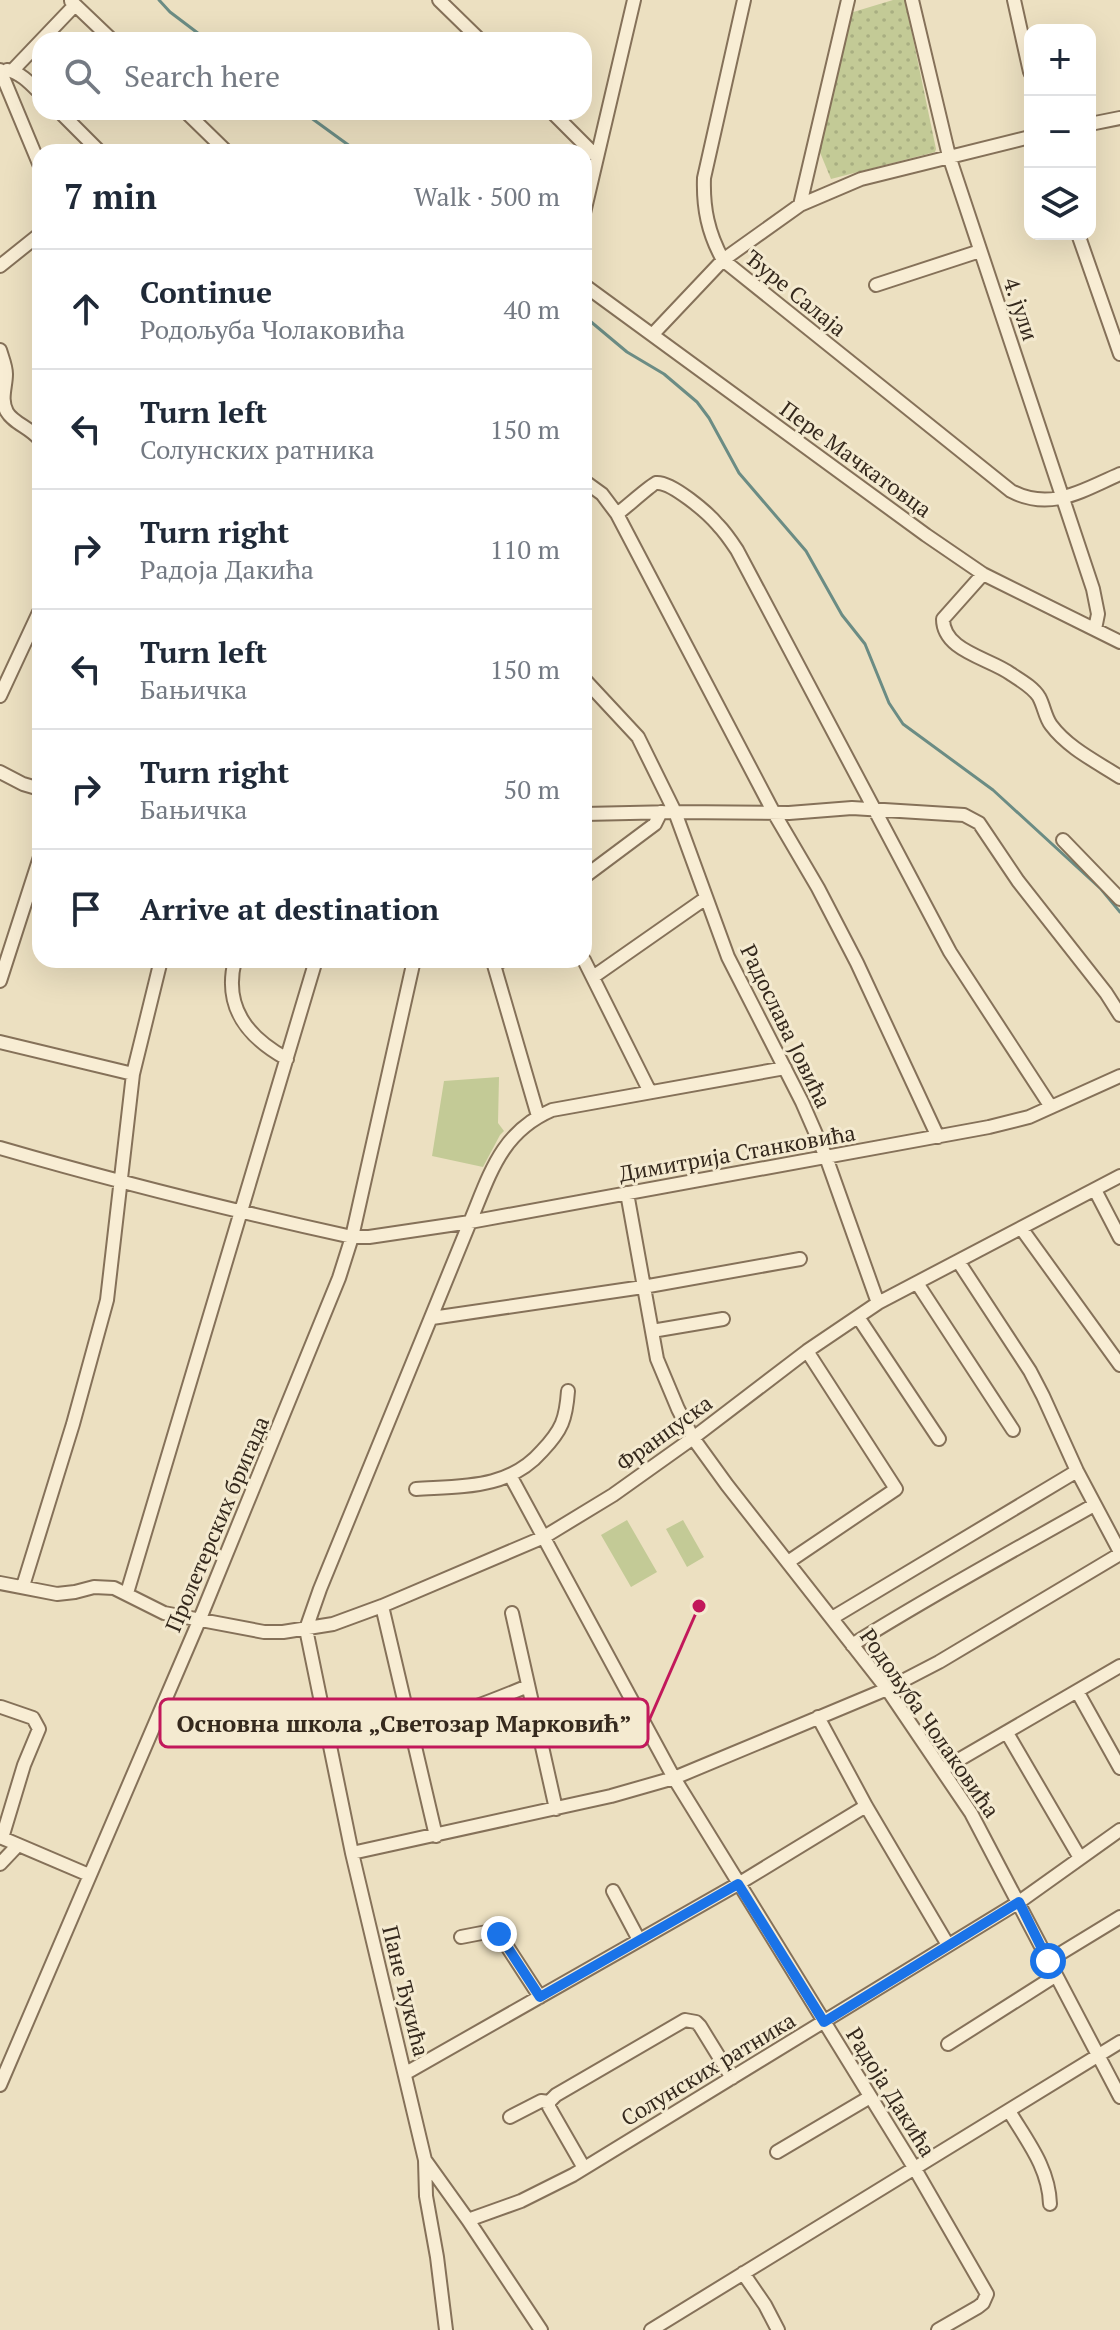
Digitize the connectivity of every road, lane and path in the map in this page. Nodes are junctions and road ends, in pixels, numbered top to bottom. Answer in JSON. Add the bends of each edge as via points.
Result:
{"nodes":[{"id":1,"x":439,"y":0,"type":"edge"},
{"id":2,"x":634,"y":0,"type":"edge"},
{"id":3,"x":744,"y":0,"type":"edge"},
{"id":4,"x":848,"y":0,"type":"edge"},
{"id":5,"x":912,"y":0,"type":"edge"},
{"id":6,"x":1014,"y":0,"type":"edge"},
{"id":7,"x":72,"y":3,"type":"edge"},
{"id":8,"x":43,"y":32,"type":"edge"},
{"id":9,"x":103,"y":32,"type":"edge"},
{"id":10,"x":472,"y":32,"type":"edge"},
{"id":11,"x":32,"y":42,"type":"edge"},
{"id":12,"x":1024,"y":45,"type":"edge"},
{"id":13,"x":4,"y":70,"type":"edge"},
{"id":14,"x":32,"y":87,"type":"edge"},
{"id":15,"x":32,"y":89,"type":"edge"},
{"id":16,"x":12,"y":98,"type":"junction"},
{"id":17,"x":1120,"y":118,"type":"edge"},
{"id":18,"x":68,"y":120,"type":"edge"},
{"id":19,"x":194,"y":120,"type":"edge"},
{"id":20,"x":560,"y":120,"type":"edge"},
{"id":21,"x":1096,"y":123,"type":"edge"},
{"id":22,"x":1024,"y":138,"type":"edge"},
{"id":23,"x":92,"y":144,"type":"edge"},
{"id":24,"x":219,"y":144,"type":"edge"},
{"id":25,"x":584,"y":144,"type":"edge"},
{"id":26,"x":32,"y":147,"type":"edge"},
{"id":27,"x":592,"y":152,"type":"edge"},
{"id":28,"x":949,"y":156,"type":"junction"},
{"id":29,"x":597,"y":157,"type":"junction"},
{"id":30,"x":592,"y":179,"type":"edge"},
{"id":31,"x":800,"y":205,"type":"junction"},
{"id":32,"x":32,"y":240,"type":"edge"},
{"id":33,"x":1080,"y":240,"type":"edge"},
{"id":34,"x":980,"y":251,"type":"junction"},
{"id":35,"x":723,"y":260,"type":"junction"},
{"id":36,"x":0,"y":266,"type":"edge"},
{"id":37,"x":876,"y":285,"type":"dead end"},
{"id":38,"x":592,"y":291,"type":"edge"},
{"id":39,"x":653,"y":334,"type":"junction"},
{"id":40,"x":0,"y":350,"type":"edge"},
{"id":41,"x":1120,"y":354,"type":"edge"},
{"id":42,"x":3,"y":412,"type":"edge"},
{"id":43,"x":32,"y":431,"type":"edge"},
{"id":44,"x":1120,"y":474,"type":"edge"},
{"id":45,"x":592,"y":487,"type":"edge"},
{"id":46,"x":1063,"y":498,"type":"junction"},
{"id":47,"x":617,"y":514,"type":"junction"},
{"id":48,"x":983,"y":574,"type":"junction"},
{"id":49,"x":32,"y":627,"type":"edge"},
{"id":50,"x":1095,"y":629,"type":"junction"},
{"id":51,"x":1120,"y":642,"type":"edge"},
{"id":52,"x":592,"y":688,"type":"edge"},
{"id":53,"x":0,"y":696,"type":"edge"},
{"id":54,"x":0,"y":772,"type":"edge"},
{"id":55,"x":1120,"y":777,"type":"edge"},
{"id":56,"x":32,"y":787,"type":"edge"},
{"id":57,"x":875,"y":810,"type":"junction"},
{"id":58,"x":661,"y":812,"type":"junction"},
{"id":59,"x":675,"y":812,"type":"junction"},
{"id":60,"x":774,"y":813,"type":"junction"},
{"id":61,"x":592,"y":814,"type":"edge"},
{"id":62,"x":1063,"y":840,"type":"dead end"},
{"id":63,"x":592,"y":871,"type":"edge"},
{"id":64,"x":32,"y":887,"type":"edge"},
{"id":65,"x":706,"y":898,"type":"junction"},
{"id":66,"x":1120,"y":899,"type":"edge"},
{"id":67,"x":159,"y":968,"type":"edge"},
{"id":68,"x":234,"y":968,"type":"edge"},
{"id":69,"x":314,"y":968,"type":"edge"},
{"id":70,"x":412,"y":968,"type":"edge"},
{"id":71,"x":495,"y":968,"type":"edge"},
{"id":72,"x":588,"y":968,"type":"edge"},
{"id":73,"x":593,"y":977,"type":"junction"},
{"id":74,"x":0,"y":981,"type":"edge"},
{"id":75,"x":1120,"y":1015,"type":"edge"},
{"id":76,"x":0,"y":1042,"type":"edge"},
{"id":77,"x":287,"y":1059,"type":"junction"},
{"id":78,"x":785,"y":1068,"type":"junction"},
{"id":79,"x":133,"y":1074,"type":"junction"},
{"id":80,"x":1120,"y":1076,"type":"edge"},
{"id":81,"x":650,"y":1092,"type":"junction"},
{"id":82,"x":1051,"y":1107,"type":"junction"},
{"id":83,"x":538,"y":1116,"type":"junction"},
{"id":84,"x":938,"y":1137,"type":"junction"},
{"id":85,"x":0,"y":1148,"type":"edge"},
{"id":86,"x":826,"y":1157,"type":"junction"},
{"id":87,"x":1120,"y":1176,"type":"edge"},
{"id":88,"x":120,"y":1182,"type":"junction"},
{"id":89,"x":1095,"y":1190,"type":"junction"},
{"id":90,"x":627,"y":1193,"type":"junction"},
{"id":91,"x":242,"y":1213,"type":"junction"},
{"id":92,"x":470,"y":1222,"type":"junction"},
{"id":93,"x":1021,"y":1228,"type":"junction"},
{"id":94,"x":352,"y":1237,"type":"junction"},
{"id":95,"x":1120,"y":1238,"type":"edge"},
{"id":96,"x":800,"y":1259,"type":"dead end"},
{"id":97,"x":958,"y":1261,"type":"junction"},
{"id":98,"x":917,"y":1283,"type":"junction"},
{"id":99,"x":643,"y":1287,"type":"junction"},
{"id":100,"x":878,"y":1303,"type":"junction"},
{"id":101,"x":858,"y":1317,"type":"junction"},
{"id":102,"x":432,"y":1318,"type":"junction"},
{"id":103,"x":723,"y":1319,"type":"dead end"},
{"id":104,"x":652,"y":1331,"type":"junction"},
{"id":105,"x":807,"y":1351,"type":"junction"},
{"id":106,"x":1120,"y":1365,"type":"edge"},
{"id":107,"x":568,"y":1391,"type":"dead end"},
{"id":108,"x":1013,"y":1430,"type":"dead end"},
{"id":109,"x":693,"y":1438,"type":"junction"},
{"id":110,"x":939,"y":1439,"type":"dead end"},
{"id":111,"x":1077,"y":1471,"type":"junction"},
{"id":112,"x":511,"y":1477,"type":"junction"},
{"id":113,"x":416,"y":1489,"type":"dead end"},
{"id":114,"x":1094,"y":1505,"type":"junction"},
{"id":115,"x":544,"y":1537,"type":"junction"},
{"id":116,"x":1120,"y":1553,"type":"edge"},
{"id":117,"x":788,"y":1562,"type":"junction"},
{"id":118,"x":0,"y":1583,"type":"edge"},
{"id":119,"x":23,"y":1586,"type":"junction"},
{"id":120,"x":127,"y":1593,"type":"junction"},
{"id":121,"x":382,"y":1606,"type":"junction"},
{"id":122,"x":512,"y":1613,"type":"dead end"},
{"id":123,"x":832,"y":1618,"type":"junction"},
{"id":124,"x":199,"y":1621,"type":"junction"},
{"id":125,"x":306,"y":1629,"type":"junction"},
{"id":126,"x":852,"y":1645,"type":"junction"},
{"id":127,"x":1120,"y":1666,"type":"edge"},
{"id":128,"x":528,"y":1686,"type":"junction"},
{"id":129,"x":887,"y":1689,"type":"junction"},
{"id":130,"x":1077,"y":1691,"type":"junction"},
{"id":131,"x":1,"y":1707,"type":"edge"},
{"id":132,"x":818,"y":1717,"type":"junction"},
{"id":133,"x":410,"y":1725,"type":"junction"},
{"id":134,"x":1007,"y":1733,"type":"junction"},
{"id":135,"x":1120,"y":1768,"type":"edge"},
{"id":136,"x":943,"y":1769,"type":"junction"},
{"id":137,"x":674,"y":1778,"type":"junction"},
{"id":138,"x":866,"y":1806,"type":"junction"},
{"id":139,"x":556,"y":1809,"type":"junction"},
{"id":140,"x":1120,"y":1830,"type":"edge"},
{"id":141,"x":436,"y":1836,"type":"junction"},
{"id":142,"x":1,"y":1837,"type":"edge"},
{"id":143,"x":18,"y":1845,"type":"junction"},
{"id":144,"x":352,"y":1853,"type":"junction"},
{"id":145,"x":1080,"y":1858,"type":"junction"},
{"id":146,"x":0,"y":1864,"type":"edge"},
{"id":147,"x":89,"y":1875,"type":"junction"},
{"id":148,"x":738,"y":1884,"type":"junction"},
{"id":149,"x":613,"y":1891,"type":"dead end"},
{"id":150,"x":1019,"y":1902,"type":"junction"},
{"id":151,"x":1120,"y":1917,"type":"edge"},
{"id":152,"x":461,"y":1937,"type":"dead end"},
{"id":153,"x":639,"y":1940,"type":"junction"},
{"id":154,"x":948,"y":1945,"type":"junction"},
{"id":155,"x":1048,"y":1961,"type":"junction"},
{"id":156,"x":1055,"y":1976,"type":"junction"},
{"id":157,"x":540,"y":1997,"type":"junction"},
{"id":158,"x":824,"y":2022,"type":"junction"},
{"id":159,"x":1120,"y":2042,"type":"edge"},
{"id":160,"x":948,"y":2044,"type":"dead end"},
{"id":161,"x":1098,"y":2056,"type":"junction"},
{"id":162,"x":406,"y":2073,"type":"junction"},
{"id":163,"x":732,"y":2078,"type":"junction"},
{"id":164,"x":0,"y":2085,"type":"edge"},
{"id":165,"x":870,"y":2097,"type":"junction"},
{"id":166,"x":1120,"y":2097,"type":"edge"},
{"id":167,"x":549,"y":2102,"type":"junction"},
{"id":168,"x":1009,"y":2111,"type":"junction"},
{"id":169,"x":510,"y":2117,"type":"dead end"},
{"id":170,"x":777,"y":2152,"type":"dead end"},
{"id":171,"x":425,"y":2160,"type":"junction"},
{"id":172,"x":584,"y":2168,"type":"junction"},
{"id":173,"x":915,"y":2169,"type":"junction"},
{"id":174,"x":443,"y":2183,"type":"junction"},
{"id":175,"x":425,"y":2186,"type":"junction"},
{"id":176,"x":1050,"y":2204,"type":"dead end"},
{"id":177,"x":468,"y":2220,"type":"junction"},
{"id":178,"x":743,"y":2273,"type":"junction"},
{"id":179,"x":657,"y":2328,"type":"edge"},
{"id":180,"x":446,"y":2330,"type":"edge"},
{"id":181,"x":541,"y":2330,"type":"edge"},
{"id":182,"x":778,"y":2330,"type":"edge"},
{"id":183,"x":938,"y":2330,"type":"edge"}],
"edges":[{"from":1,"to":10,"type":"street"},
{"from":2,"to":29,"type":"street"},
{"from":3,"to":35,"type":"street","name":"Ђуре Салаја","via":[[704,178],[706,217]]},
{"from":4,"to":31,"type":"street"},
{"from":5,"to":28,"type":"street","name":"4. јули"},
{"from":6,"to":12,"type":"street"},
{"from":7,"to":8,"type":"street"},
{"from":7,"to":9,"type":"street"},
{"from":11,"to":13,"type":"street"},
{"from":13,"to":14,"type":"street"},
{"from":13,"to":16,"type":"street"},
{"from":15,"to":16,"type":"street","via":[[16,89]]},
{"from":16,"to":26,"type":"street"},
{"from":17,"to":21,"type":"street"},
{"from":18,"to":23,"type":"street"},
{"from":19,"to":24,"type":"street"},
{"from":20,"to":25,"type":"street"},
{"from":22,"to":28,"type":"street"},
{"from":27,"to":29,"type":"street"},
{"from":28,"to":31,"type":"street","via":[[861,179]]},
{"from":28,"to":34,"type":"street","name":"4. јули"},
{"from":29,"to":30,"type":"street"},
{"from":31,"to":35,"type":"street"},
{"from":32,"to":36,"type":"street"},
{"from":33,"to":41,"type":"street"},
{"from":34,"to":37,"type":"street"},
{"from":34,"to":46,"type":"street","name":"4. јули"},
{"from":35,"to":39,"type":"street"},
{"from":35,"to":46,"type":"street","name":"Ђуре Салаја","via":[[1011,491],[1036,500]]},
{"from":38,"to":39,"type":"street","name":"Пере Мачкатовца"},
{"from":39,"to":48,"type":"street","name":"Пере Мачкатовца"},
{"from":40,"to":42,"type":"street","via":[[6,371]]},
{"from":42,"to":43,"type":"street"},
{"from":44,"to":46,"type":"street"},
{"from":45,"to":47,"type":"street"},
{"from":46,"to":50,"type":"street","name":"4. јули","via":[[1097,605]]},
{"from":47,"to":57,"type":"street","via":[[659,483],[721,528]]},
{"from":47,"to":60,"type":"street"},
{"from":48,"to":50,"type":"street","name":"Пере Мачкатовца"},
{"from":48,"to":55,"type":"street","via":[[943,619],[948,635],[1035,692],[1058,733]]},
{"from":49,"to":53,"type":"street"},
{"from":50,"to":51,"type":"street","name":"Пере Мачкатовца"},
{"from":52,"to":59,"type":"street","name":"Радослава Јовића","via":[[638,737]]},
{"from":54,"to":56,"type":"street"},
{"from":57,"to":60,"type":"street"},
{"from":57,"to":75,"type":"street","via":[[964,815],[979,823]]},
{"from":57,"to":82,"type":"street","via":[[950,952]]},
{"from":58,"to":59,"type":"street"},
{"from":58,"to":61,"type":"street"},
{"from":58,"to":63,"type":"street","via":[[655,824]]},
{"from":59,"to":60,"type":"street"},
{"from":59,"to":65,"type":"street","name":"Радослава Јовића"},
{"from":60,"to":84,"type":"street","via":[[857,963]]},
{"from":62,"to":66,"type":"street"},
{"from":64,"to":74,"type":"street"},
{"from":65,"to":73,"type":"street"},
{"from":65,"to":78,"type":"street","name":"Радослава Јовића","via":[[728,957]]},
{"from":67,"to":79,"type":"street"},
{"from":68,"to":77,"type":"street","via":[[232,991],[240,1018],[264,1045]]},
{"from":69,"to":77,"type":"street"},
{"from":70,"to":94,"type":"street","name":"Пролетерских бригада"},
{"from":71,"to":83,"type":"street"},
{"from":72,"to":73,"type":"street"},
{"from":73,"to":81,"type":"street"},
{"from":76,"to":79,"type":"street"},
{"from":77,"to":91,"type":"street"},
{"from":78,"to":81,"type":"street"},
{"from":78,"to":86,"type":"street","name":"Радослава Јовића"},
{"from":79,"to":88,"type":"street"},
{"from":80,"to":82,"type":"street","name":"Димитрија Станковића"},
{"from":81,"to":83,"type":"street"},
{"from":82,"to":84,"type":"street","name":"Димитрија Станковића","via":[[1029,1117]]},
{"from":83,"to":92,"type":"street","via":[[505,1146]]},
{"from":84,"to":86,"type":"street","name":"Димитрија Станковића"},
{"from":85,"to":88,"type":"street","name":"Димитрија Станковића"},
{"from":86,"to":90,"type":"street","name":"Димитрија Станковића"},
{"from":86,"to":100,"type":"street","name":"Радослава Јовића"},
{"from":87,"to":89,"type":"street","name":"Француска"},
{"from":88,"to":91,"type":"street","name":"Димитрија Станковића"},
{"from":88,"to":119,"type":"street","via":[[107,1300]]},
{"from":89,"to":93,"type":"street","name":"Француска"},
{"from":89,"to":95,"type":"street"},
{"from":90,"to":92,"type":"street","name":"Димитрија Станковића"},
{"from":90,"to":99,"type":"street","name":"Родољуба Чолаковића"},
{"from":91,"to":94,"type":"street","name":"Димитрија Станковића"},
{"from":91,"to":120,"type":"street"},
{"from":92,"to":94,"type":"street","name":"Димитрија Станковића"},
{"from":92,"to":102,"type":"street"},
{"from":93,"to":97,"type":"street","name":"Француска"},
{"from":93,"to":106,"type":"street"},
{"from":94,"to":124,"type":"street","name":"Пролетерских бригада"},
{"from":96,"to":99,"type":"street"},
{"from":97,"to":98,"type":"street","name":"Француска"},
{"from":97,"to":111,"type":"street","via":[[1030,1371]]},
{"from":98,"to":100,"type":"street","name":"Француска"},
{"from":98,"to":108,"type":"street"},
{"from":99,"to":102,"type":"street"},
{"from":99,"to":104,"type":"street","name":"Родољуба Чолаковића"},
{"from":100,"to":101,"type":"street","name":"Француска"},
{"from":101,"to":105,"type":"street","name":"Француска"},
{"from":101,"to":110,"type":"street"},
{"from":102,"to":125,"type":"street"},
{"from":103,"to":104,"type":"street"},
{"from":104,"to":109,"type":"street","name":"Родољуба Чолаковића","via":[[665,1382]]},
{"from":105,"to":109,"type":"street","name":"Француска"},
{"from":105,"to":117,"type":"street","via":[[896,1489]]},
{"from":107,"to":112,"type":"street","via":[[557,1434],[534,1461]]},
{"from":109,"to":115,"type":"street","name":"Француска"},
{"from":109,"to":117,"type":"street","name":"Родољуба Чолаковића"},
{"from":111,"to":114,"type":"street"},
{"from":111,"to":123,"type":"street"},
{"from":112,"to":113,"type":"street"},
{"from":112,"to":115,"type":"street","name":"Радоја Дакића"},
{"from":114,"to":116,"type":"street"},
{"from":114,"to":126,"type":"street"},
{"from":115,"to":121,"type":"street","name":"Француска"},
{"from":115,"to":137,"type":"street","name":"Радоја Дакића"},
{"from":116,"to":129,"type":"street"},
{"from":117,"to":123,"type":"street","name":"Родољуба Чолаковића"},
{"from":118,"to":119,"type":"street"},
{"from":119,"to":120,"type":"street","via":[[57,1594],[94,1587]]},
{"from":120,"to":124,"type":"street","name":"Француска","via":[[152,1608]]},
{"from":121,"to":125,"type":"street","name":"Француска"},
{"from":121,"to":133,"type":"street"},
{"from":122,"to":128,"type":"street"},
{"from":123,"to":126,"type":"street","name":"Родољуба Чолаковића"},
{"from":124,"to":125,"type":"street","name":"Француска","via":[[264,1632]]},
{"from":124,"to":147,"type":"street","name":"Пролетерских бригада"},
{"from":125,"to":144,"type":"street","name":"Пане Ђукића"},
{"from":126,"to":129,"type":"street","name":"Родољуба Чолаковића"},
{"from":127,"to":130,"type":"street"},
{"from":128,"to":133,"type":"street","via":[[459,1714]]},
{"from":128,"to":139,"type":"street"},
{"from":129,"to":132,"type":"street"},
{"from":129,"to":136,"type":"street","name":"Родољуба Чолаковића"},
{"from":130,"to":134,"type":"street"},
{"from":130,"to":135,"type":"street"},
{"from":131,"to":142,"type":"street","via":[[33,1718],[39,1729]]},
{"from":132,"to":137,"type":"street"},
{"from":132,"to":138,"type":"street"},
{"from":133,"to":141,"type":"street"},
{"from":134,"to":136,"type":"street"},
{"from":134,"to":145,"type":"street"},
{"from":136,"to":150,"type":"street","name":"Родољуба Чолаковића"},
{"from":137,"to":139,"type":"street"},
{"from":137,"to":148,"type":"street","name":"Радоја Дакића"},
{"from":138,"to":148,"type":"street"},
{"from":138,"to":154,"type":"street"},
{"from":139,"to":141,"type":"street"},
{"from":140,"to":145,"type":"street","name":"Солунских ратника"},
{"from":141,"to":144,"type":"street"},
{"from":142,"to":143,"type":"street"},
{"from":143,"to":146,"type":"street"},
{"from":143,"to":147,"type":"street"},
{"from":144,"to":162,"type":"street","name":"Пане Ђукића"},
{"from":145,"to":150,"type":"street","name":"Солунских ратника"},
{"from":147,"to":164,"type":"street","name":"Пролетерских бригада"},
{"from":148,"to":153,"type":"street"},
{"from":148,"to":158,"type":"street","name":"Радоја Дакића"},
{"from":149,"to":153,"type":"street"},
{"from":150,"to":154,"type":"street","name":"Солунских ратника"},
{"from":150,"to":155,"type":"street","name":"Родољуба Чолаковића"},
{"from":151,"to":155,"type":"street"},
{"from":152,"to":157,"type":"street","via":[[499,1934]]},
{"from":153,"to":157,"type":"street"},
{"from":154,"to":158,"type":"street","name":"Солунских ратника"},
{"from":155,"to":156,"type":"street","name":"Родољуба Чолаковића"},
{"from":156,"to":160,"type":"street"},
{"from":156,"to":161,"type":"street","name":"Родољуба Чолаковића"},
{"from":157,"to":162,"type":"street"},
{"from":158,"to":163,"type":"street","name":"Солунских ратника"},
{"from":158,"to":165,"type":"street","name":"Радоја Дакића"},
{"from":159,"to":161,"type":"street"},
{"from":161,"to":166,"type":"street","name":"Родољуба Чолаковића"},
{"from":161,"to":168,"type":"street"},
{"from":162,"to":171,"type":"street","name":"Пане Ђукића"},
{"from":163,"to":167,"type":"street","via":[[700,2026],[685,2020]]},
{"from":163,"to":172,"type":"street","name":"Солунских ратника"},
{"from":165,"to":170,"type":"street"},
{"from":165,"to":173,"type":"street","name":"Радоја Дакића"},
{"from":167,"to":169,"type":"street"},
{"from":167,"to":172,"type":"street"},
{"from":168,"to":173,"type":"street"},
{"from":168,"to":176,"type":"street","via":[[1044,2170]]},
{"from":171,"to":174,"type":"street","name":"Пане Ђукића"},
{"from":171,"to":175,"type":"street"},
{"from":172,"to":177,"type":"street","name":"Солунских ратника","via":[[521,2201]]},
{"from":173,"to":178,"type":"street"},
{"from":173,"to":183,"type":"street","name":"Радоја Дакића","via":[[987,2294],[978,2307]]},
{"from":174,"to":175,"type":"street"},
{"from":174,"to":177,"type":"street","name":"Пане Ђукића"},
{"from":175,"to":180,"type":"street"},
{"from":177,"to":181,"type":"street","name":"Пане Ђукића"},
{"from":178,"to":179,"type":"street"},
{"from":178,"to":182,"type":"street"}]}
